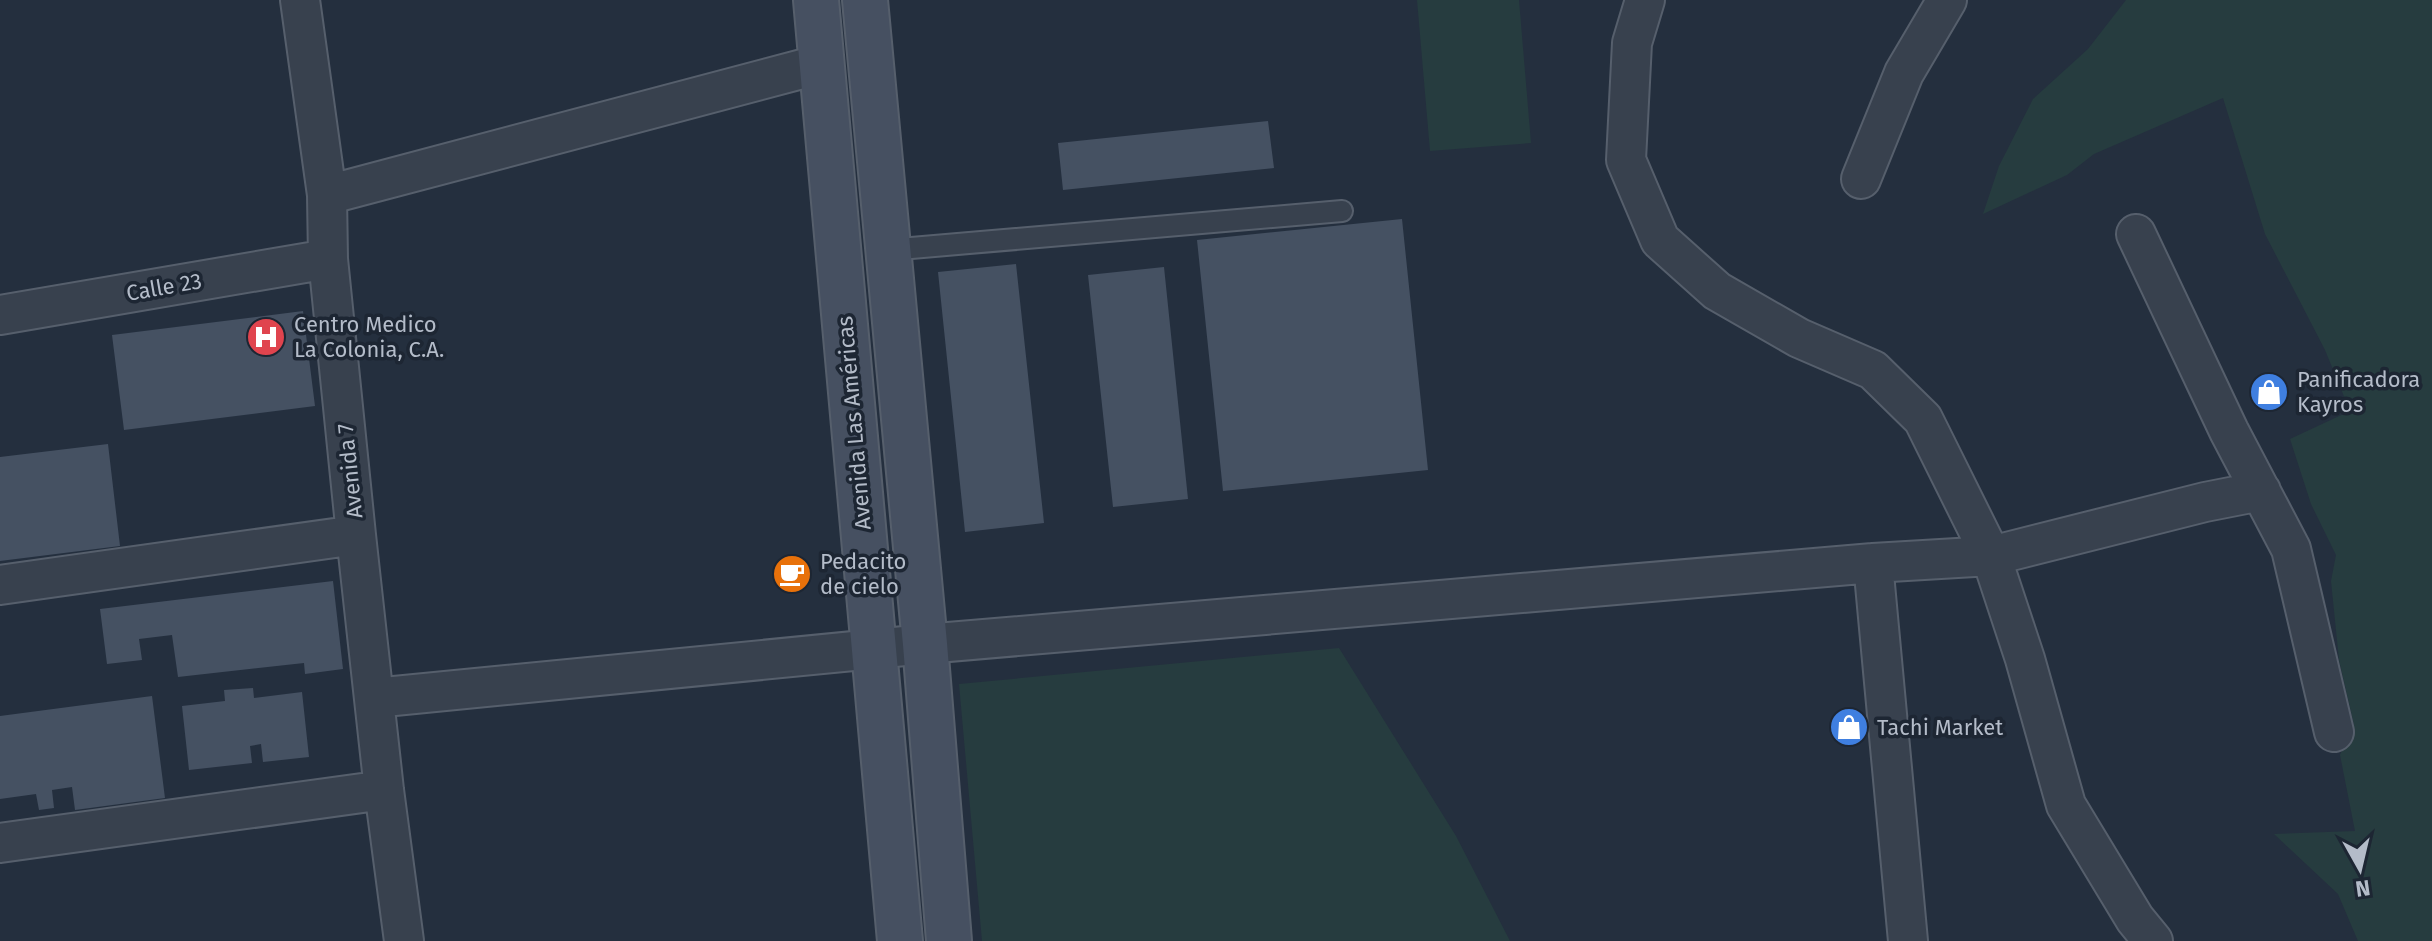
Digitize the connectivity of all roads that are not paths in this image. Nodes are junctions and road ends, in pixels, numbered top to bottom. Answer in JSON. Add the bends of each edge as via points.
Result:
{"nodes":[{"id":1,"x":300,"y":0,"type":"edge"},
{"id":2,"x":816,"y":0,"type":"edge"},
{"id":3,"x":865,"y":0,"type":"edge"},
{"id":4,"x":1645,"y":0,"type":"edge"},
{"id":5,"x":1947,"y":0,"type":"edge"},
{"id":6,"x":821,"y":64,"type":"junction"},
{"id":7,"x":1861,"y":179,"type":"dead end"},
{"id":8,"x":327,"y":195,"type":"junction"},
{"id":9,"x":1342,"y":211,"type":"dead end"},
{"id":10,"x":2136,"y":234,"type":"dead end"},
{"id":11,"x":888,"y":250,"type":"junction"},
{"id":12,"x":328,"y":259,"type":"junction"},
{"id":13,"x":0,"y":315,"type":"edge"},
{"id":14,"x":2261,"y":491,"type":"junction"},
{"id":15,"x":356,"y":535,"type":"junction"},
{"id":16,"x":1991,"y":556,"type":"junction"},
{"id":17,"x":1873,"y":563,"type":"junction"},
{"id":18,"x":0,"y":585,"type":"edge"},
{"id":19,"x":925,"y":644,"type":"junction"},
{"id":20,"x":874,"y":648,"type":"junction"},
{"id":21,"x":374,"y":698,"type":"junction"},
{"id":22,"x":2334,"y":732,"type":"dead end"},
{"id":23,"x":384,"y":790,"type":"junction"},
{"id":24,"x":0,"y":843,"type":"edge"},
{"id":25,"x":404,"y":941,"type":"edge"},
{"id":26,"x":900,"y":941,"type":"edge"},
{"id":27,"x":949,"y":941,"type":"edge"},
{"id":28,"x":1908,"y":941,"type":"edge"},
{"id":29,"x":2153,"y":941,"type":"edge"}],
"edges":[{"from":1,"to":8,"type":"street","name":"Avenida 7"},
{"from":2,"to":6,"type":"main road","name":"Avenida Las Américas"},
{"from":3,"to":11,"type":"main road"},
{"from":4,"to":16,"type":"street","via":[[1632,43],[1626,160],[1660,240],[1717,291],[1799,338],[1873,370],[1923,419]]},
{"from":5,"to":7,"type":"street","via":[[1904,73]]},
{"from":6,"to":8,"type":"street"},
{"from":6,"to":20,"type":"main road","name":"Avenida Las Américas"},
{"from":8,"to":12,"type":"street","name":"Avenida 7"},
{"from":9,"to":11,"type":"lane"},
{"from":10,"to":14,"type":"street"},
{"from":11,"to":19,"type":"main road"},
{"from":12,"to":13,"type":"street","name":"Calle 23"},
{"from":12,"to":15,"type":"street","name":"Avenida 7"},
{"from":14,"to":16,"type":"street"},
{"from":14,"to":22,"type":"street","via":[[2291,549]]},
{"from":15,"to":18,"type":"street"},
{"from":15,"to":21,"type":"street","name":"Avenida 7"},
{"from":16,"to":17,"type":"street"},
{"from":16,"to":29,"type":"street","via":[[2066,805]]},
{"from":17,"to":19,"type":"street"},
{"from":17,"to":28,"type":"street"},
{"from":19,"to":20,"type":"street"},
{"from":19,"to":27,"type":"main road"},
{"from":20,"to":21,"type":"street"},
{"from":20,"to":26,"type":"main road","name":"Avenida Las Américas"},
{"from":21,"to":23,"type":"street","name":"Avenida 7"},
{"from":23,"to":24,"type":"street"},
{"from":23,"to":25,"type":"street","name":"Avenida 7"}]}
